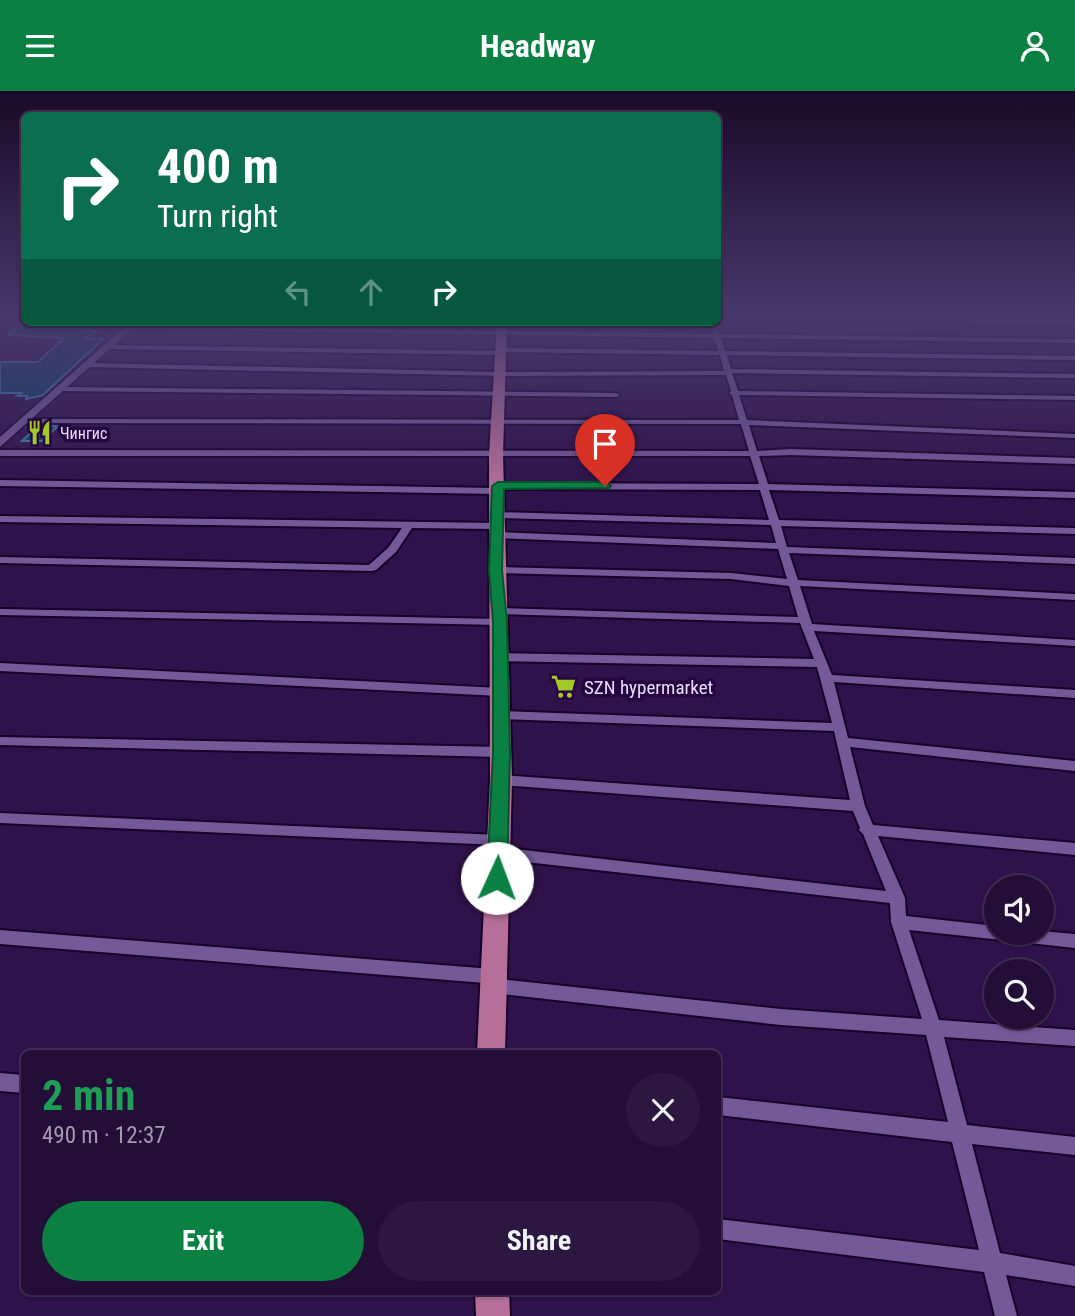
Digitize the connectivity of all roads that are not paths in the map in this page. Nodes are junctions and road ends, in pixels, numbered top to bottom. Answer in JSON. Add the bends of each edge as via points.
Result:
{"nodes":[{"id":1,"x":74,"y":377,"type":"edge"},
{"id":2,"x":501,"y":377,"type":"edge"},
{"id":3,"x":728,"y":377,"type":"edge"},
{"id":4,"x":61,"y":389,"type":"junction"},
{"id":5,"x":733,"y":393,"type":"junction"},
{"id":6,"x":616,"y":395,"type":"dead end"},
{"id":7,"x":500,"y":396,"type":"junction"},
{"id":8,"x":1075,"y":398,"type":"edge"},
{"id":9,"x":499,"y":420,"type":"junction"},
{"id":10,"x":25,"y":421,"type":"junction"},
{"id":11,"x":742,"y":422,"type":"junction"},
{"id":12,"x":1075,"y":436,"type":"edge"},
{"id":13,"x":0,"y":443,"type":"edge"},
{"id":14,"x":0,"y":453,"type":"edge"},
{"id":15,"x":753,"y":453,"type":"junction"},
{"id":16,"x":496,"y":455,"type":"junction"},
{"id":17,"x":1075,"y":461,"type":"edge"},
{"id":18,"x":0,"y":483,"type":"edge"},
{"id":19,"x":763,"y":487,"type":"junction"},
{"id":20,"x":498,"y":488,"type":"junction"},
{"id":21,"x":1075,"y":495,"type":"edge"},
{"id":22,"x":0,"y":519,"type":"edge"},
{"id":23,"x":774,"y":523,"type":"junction"},
{"id":24,"x":409,"y":525,"type":"junction"},
{"id":25,"x":497,"y":525,"type":"junction"},
{"id":26,"x":1075,"y":531,"type":"edge"},
{"id":27,"x":782,"y":548,"type":"junction"},
{"id":28,"x":0,"y":561,"type":"edge"},
{"id":29,"x":1075,"y":561,"type":"edge"},
{"id":30,"x":496,"y":570,"type":"junction"},
{"id":31,"x":793,"y":583,"type":"junction"},
{"id":32,"x":1075,"y":597,"type":"edge"},
{"id":33,"x":0,"y":612,"type":"edge"},
{"id":34,"x":499,"y":616,"type":"junction"},
{"id":35,"x":806,"y":623,"type":"junction"},
{"id":36,"x":1075,"y":643,"type":"edge"},
{"id":37,"x":500,"y":657,"type":"junction"},
{"id":38,"x":822,"y":663,"type":"junction"},
{"id":39,"x":0,"y":667,"type":"edge"},
{"id":40,"x":827,"y":678,"type":"junction"},
{"id":41,"x":500,"y":692,"type":"junction"},
{"id":42,"x":1075,"y":694,"type":"edge"},
{"id":43,"x":501,"y":715,"type":"junction"},
{"id":44,"x":838,"y":727,"type":"junction"},
{"id":45,"x":0,"y":741,"type":"edge"},
{"id":46,"x":841,"y":742,"type":"junction"},
{"id":47,"x":501,"y":752,"type":"junction"},
{"id":48,"x":1075,"y":766,"type":"edge"},
{"id":49,"x":501,"y":781,"type":"junction"},
{"id":50,"x":858,"y":806,"type":"junction"},
{"id":51,"x":0,"y":818,"type":"edge"},
{"id":52,"x":866,"y":830,"type":"junction"},
{"id":53,"x":498,"y":847,"type":"junction"},
{"id":54,"x":1075,"y":849,"type":"edge"},
{"id":55,"x":897,"y":898,"type":"junction"},
{"id":56,"x":899,"y":922,"type":"junction"},
{"id":57,"x":984,"y":932,"type":"edge"},
{"id":58,"x":0,"y":937,"type":"edge"},
{"id":59,"x":1054,"y":939,"type":"edge"},
{"id":60,"x":1075,"y":941,"type":"edge"},
{"id":61,"x":492,"y":981,"type":"junction"},
{"id":62,"x":933,"y":1027,"type":"junction"},
{"id":63,"x":1075,"y":1038,"type":"edge"},
{"id":64,"x":491,"y":1050,"type":"edge"},
{"id":65,"x":0,"y":1082,"type":"edge"},
{"id":66,"x":21,"y":1084,"type":"edge"},
{"id":67,"x":721,"y":1106,"type":"edge"},
{"id":68,"x":960,"y":1133,"type":"junction"},
{"id":69,"x":1075,"y":1146,"type":"edge"},
{"id":70,"x":721,"y":1229,"type":"edge"},
{"id":71,"x":990,"y":1262,"type":"junction"},
{"id":72,"x":1075,"y":1276,"type":"edge"},
{"id":73,"x":492,"y":1295,"type":"edge"},
{"id":74,"x":494,"y":1316,"type":"edge"},
{"id":75,"x":1006,"y":1316,"type":"edge"}],
"edges":[{"from":1,"to":4,"type":"main road"},
{"from":2,"to":7,"type":"main road"},
{"from":3,"to":5,"type":"street"},
{"from":4,"to":7,"type":"street"},
{"from":4,"to":10,"type":"main road"},
{"from":5,"to":8,"type":"street"},
{"from":5,"to":11,"type":"street"},
{"from":6,"to":7,"type":"street"},
{"from":7,"to":9,"type":"main road"},
{"from":9,"to":10,"type":"street"},
{"from":9,"to":11,"type":"street"},
{"from":9,"to":16,"type":"main road"},
{"from":10,"to":13,"type":"main road"},
{"from":11,"to":12,"type":"street"},
{"from":11,"to":15,"type":"street"},
{"from":14,"to":16,"type":"street"},
{"from":15,"to":16,"type":"street"},
{"from":15,"to":17,"type":"street"},
{"from":15,"to":19,"type":"street"},
{"from":16,"to":20,"type":"main road"},
{"from":18,"to":20,"type":"street"},
{"from":19,"to":20,"type":"street"},
{"from":19,"to":21,"type":"street"},
{"from":19,"to":23,"type":"street"},
{"from":20,"to":25,"type":"main road"},
{"from":22,"to":24,"type":"street"},
{"from":23,"to":25,"type":"street"},
{"from":23,"to":26,"type":"street"},
{"from":23,"to":27,"type":"street"},
{"from":24,"to":25,"type":"street"},
{"from":24,"to":28,"type":"street","via":[[372,568]]},
{"from":25,"to":27,"type":"street"},
{"from":25,"to":30,"type":"main road"},
{"from":27,"to":29,"type":"street"},
{"from":27,"to":31,"type":"street"},
{"from":30,"to":31,"type":"street","via":[[731,576]]},
{"from":30,"to":34,"type":"main road"},
{"from":31,"to":32,"type":"street"},
{"from":31,"to":35,"type":"street"},
{"from":33,"to":34,"type":"street"},
{"from":34,"to":35,"type":"street"},
{"from":34,"to":37,"type":"main road"},
{"from":35,"to":36,"type":"street"},
{"from":35,"to":38,"type":"street"},
{"from":37,"to":38,"type":"street"},
{"from":37,"to":41,"type":"main road"},
{"from":38,"to":40,"type":"street"},
{"from":39,"to":41,"type":"street"},
{"from":40,"to":42,"type":"street"},
{"from":40,"to":44,"type":"street"},
{"from":41,"to":43,"type":"main road"},
{"from":43,"to":44,"type":"street"},
{"from":43,"to":47,"type":"main road"},
{"from":44,"to":46,"type":"street"},
{"from":45,"to":47,"type":"street"},
{"from":46,"to":48,"type":"street"},
{"from":46,"to":50,"type":"street"},
{"from":47,"to":49,"type":"main road"},
{"from":49,"to":50,"type":"street"},
{"from":49,"to":53,"type":"main road"},
{"from":50,"to":52,"type":"street"},
{"from":51,"to":53,"type":"street"},
{"from":52,"to":54,"type":"street"},
{"from":52,"to":55,"type":"street"},
{"from":53,"to":55,"type":"street"},
{"from":53,"to":61,"type":"main road"},
{"from":55,"to":56,"type":"street"},
{"from":56,"to":57,"type":"street"},
{"from":56,"to":62,"type":"street"},
{"from":58,"to":61,"type":"street"},
{"from":59,"to":60,"type":"street"},
{"from":61,"to":62,"type":"street","via":[[781,1017]]},
{"from":61,"to":64,"type":"main road"},
{"from":62,"to":63,"type":"street"},
{"from":62,"to":68,"type":"street"},
{"from":65,"to":66,"type":"street"},
{"from":67,"to":68,"type":"street"},
{"from":68,"to":69,"type":"street"},
{"from":68,"to":71,"type":"street"},
{"from":70,"to":71,"type":"street"},
{"from":71,"to":72,"type":"street"},
{"from":71,"to":75,"type":"street"},
{"from":73,"to":74,"type":"main road"}]}
